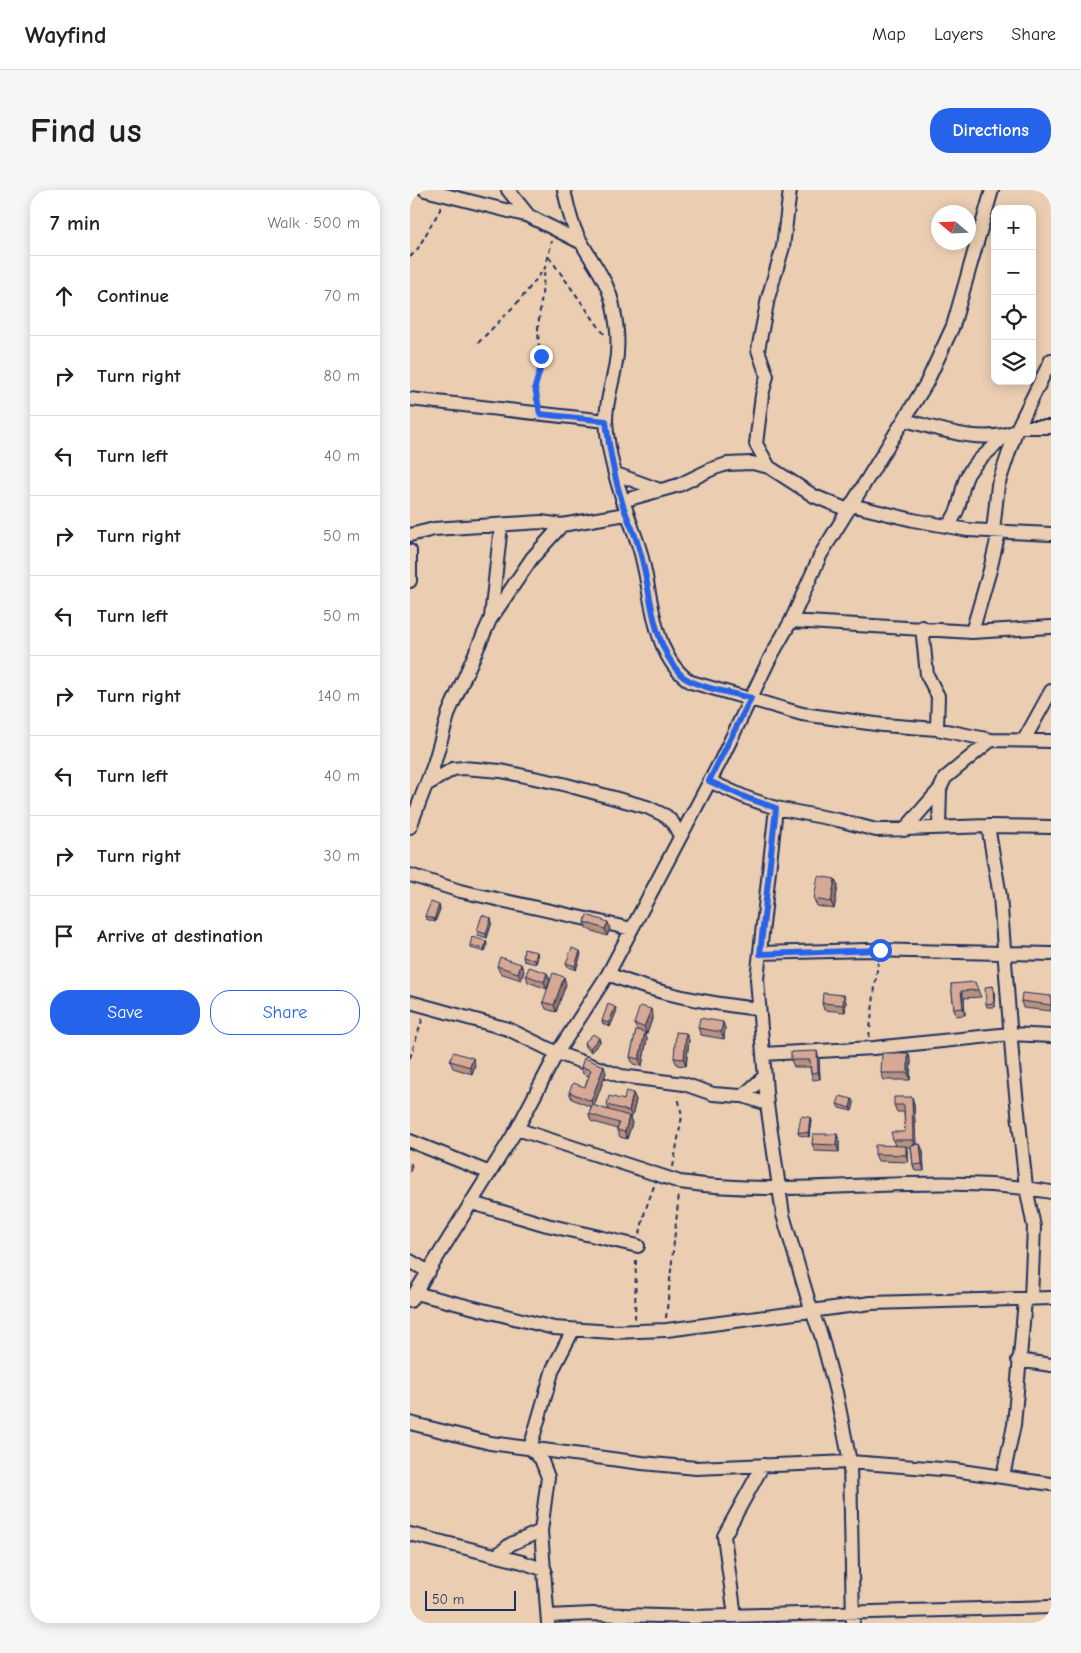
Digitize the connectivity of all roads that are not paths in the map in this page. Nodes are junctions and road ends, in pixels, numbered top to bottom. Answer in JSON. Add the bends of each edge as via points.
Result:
{"nodes":[{"id":1,"x":425,"y":190,"type":"edge"},
{"id":2,"x":508,"y":190,"type":"edge"},
{"id":3,"x":564,"y":190,"type":"edge"},
{"id":4,"x":790,"y":190,"type":"edge"},
{"id":5,"x":992,"y":190,"type":"edge"},
{"id":6,"x":529,"y":216,"type":"junction"},
{"id":7,"x":582,"y":244,"type":"junction"},
{"id":8,"x":1051,"y":360,"type":"edge"},
{"id":9,"x":410,"y":399,"type":"edge"},
{"id":10,"x":905,"y":420,"type":"junction"},
{"id":11,"x":606,"y":421,"type":"junction"},
{"id":12,"x":1051,"y":427,"type":"edge"},
{"id":13,"x":1017,"y":429,"type":"junction"},
{"id":14,"x":1004,"y":436,"type":"junction"},
{"id":15,"x":769,"y":467,"type":"junction"},
{"id":16,"x":616,"y":474,"type":"junction"},
{"id":17,"x":657,"y":489,"type":"junction"},
{"id":18,"x":622,"y":501,"type":"junction"},
{"id":19,"x":849,"y":508,"type":"junction"},
{"id":20,"x":626,"y":514,"type":"junction"},
{"id":21,"x":562,"y":524,"type":"junction"},
{"id":22,"x":501,"y":525,"type":"junction"},
{"id":23,"x":949,"y":525,"type":"junction"},
{"id":24,"x":996,"y":532,"type":"junction"},
{"id":25,"x":1051,"y":534,"type":"edge"},
{"id":26,"x":410,"y":535,"type":"edge"},
{"id":27,"x":410,"y":551,"type":"edge"},
{"id":28,"x":410,"y":581,"type":"edge"},
{"id":29,"x":490,"y":620,"type":"junction"},
{"id":30,"x":791,"y":621,"type":"junction"},
{"id":31,"x":1051,"y":626,"type":"edge"},
{"id":32,"x":922,"y":627,"type":"junction"},
{"id":33,"x":972,"y":632,"type":"junction"},
{"id":34,"x":1051,"y":691,"type":"edge"},
{"id":35,"x":751,"y":698,"type":"junction"},
{"id":36,"x":937,"y":729,"type":"junction"},
{"id":37,"x":991,"y":740,"type":"junction"},
{"id":38,"x":1024,"y":740,"type":"junction"},
{"id":39,"x":1051,"y":741,"type":"edge"},
{"id":40,"x":709,"y":781,"type":"junction"},
{"id":41,"x":426,"y":785,"type":"junction"},
{"id":42,"x":940,"y":789,"type":"junction"},
{"id":43,"x":776,"y":808,"type":"junction"},
{"id":44,"x":988,"y":826,"type":"junction"},
{"id":45,"x":410,"y":827,"type":"edge"},
{"id":46,"x":939,"y":827,"type":"junction"},
{"id":47,"x":1051,"y":827,"type":"edge"},
{"id":48,"x":904,"y":830,"type":"junction"},
{"id":49,"x":680,"y":836,"type":"junction"},
{"id":50,"x":410,"y":875,"type":"edge"},
{"id":51,"x":632,"y":929,"type":"junction"},
{"id":52,"x":760,"y":954,"type":"junction"},
{"id":53,"x":1004,"y":954,"type":"junction"},
{"id":54,"x":1051,"y":954,"type":"edge"},
{"id":55,"x":608,"y":974,"type":"junction"},
{"id":56,"x":410,"y":1002,"type":"edge"},
{"id":57,"x":758,"y":1009,"type":"junction"},
{"id":58,"x":1010,"y":1034,"type":"junction"},
{"id":59,"x":1051,"y":1036,"type":"edge"},
{"id":60,"x":557,"y":1053,"type":"junction"},
{"id":61,"x":763,"y":1054,"type":"junction"},
{"id":62,"x":765,"y":1076,"type":"junction"},
{"id":63,"x":744,"y":1096,"type":"junction"},
{"id":64,"x":767,"y":1104,"type":"junction"},
{"id":65,"x":517,"y":1129,"type":"junction"},
{"id":66,"x":410,"y":1141,"type":"edge"},
{"id":67,"x":490,"y":1173,"type":"junction"},
{"id":68,"x":1026,"y":1187,"type":"junction"},
{"id":69,"x":781,"y":1188,"type":"junction"},
{"id":70,"x":1051,"y":1192,"type":"edge"},
{"id":71,"x":472,"y":1203,"type":"junction"},
{"id":72,"x":638,"y":1246,"type":"dead end"},
{"id":73,"x":410,"y":1262,"type":"edge"},
{"id":74,"x":429,"y":1272,"type":"junction"},
{"id":75,"x":413,"y":1297,"type":"edge"},
{"id":76,"x":1051,"y":1298,"type":"edge"},
{"id":77,"x":1028,"y":1299,"type":"junction"},
{"id":78,"x":811,"y":1309,"type":"junction"},
{"id":79,"x":573,"y":1330,"type":"junction"},
{"id":80,"x":1018,"y":1360,"type":"junction"},
{"id":81,"x":1051,"y":1365,"type":"edge"},
{"id":82,"x":410,"y":1423,"type":"edge"},
{"id":83,"x":530,"y":1448,"type":"junction"},
{"id":84,"x":850,"y":1462,"type":"junction"},
{"id":85,"x":763,"y":1465,"type":"junction"},
{"id":86,"x":1003,"y":1476,"type":"junction"},
{"id":87,"x":1051,"y":1484,"type":"edge"},
{"id":88,"x":541,"y":1531,"type":"junction"},
{"id":89,"x":410,"y":1534,"type":"edge"},
{"id":90,"x":497,"y":1556,"type":"junction"},
{"id":91,"x":545,"y":1570,"type":"junction"},
{"id":92,"x":1051,"y":1607,"type":"edge"},
{"id":93,"x":735,"y":1616,"type":"junction"},
{"id":94,"x":853,"y":1618,"type":"edge"},
{"id":95,"x":548,"y":1619,"type":"edge"}],
"edges":[{"from":1,"to":6,"type":"street"},
{"from":2,"to":6,"type":"street"},
{"from":3,"to":7,"type":"street"},
{"from":4,"to":15,"type":"street","via":[[784,247],[768,298],[758,350],[767,376],[756,444]]},
{"from":5,"to":10,"type":"street","via":[[953,326]]},
{"from":6,"to":7,"type":"street"},
{"from":7,"to":11,"type":"street","via":[[600,269],[614,311],[618,351]]},
{"from":8,"to":13,"type":"street"},
{"from":9,"to":11,"type":"street"},
{"from":10,"to":14,"type":"street","via":[[956,433]]},
{"from":10,"to":19,"type":"street"},
{"from":11,"to":16,"type":"street"},
{"from":12,"to":13,"type":"street"},
{"from":13,"to":14,"type":"street"},
{"from":13,"to":24,"type":"street","via":[[998,485]]},
{"from":14,"to":23,"type":"street","via":[[968,474],[959,506]]},
{"from":15,"to":17,"type":"street","via":[[727,464],[679,484]]},
{"from":15,"to":19,"type":"street","via":[[814,496]]},
{"from":16,"to":17,"type":"street"},
{"from":16,"to":18,"type":"street"},
{"from":17,"to":18,"type":"street"},
{"from":18,"to":20,"type":"street"},
{"from":19,"to":23,"type":"street"},
{"from":19,"to":30,"type":"street","via":[[821,554]]},
{"from":20,"to":21,"type":"street"},
{"from":20,"to":35,"type":"street","via":[[638,544],[655,621],[666,653],[681,675],[691,682]]},
{"from":21,"to":22,"type":"street"},
{"from":21,"to":29,"type":"street","via":[[532,558]]},
{"from":22,"to":26,"type":"street","via":[[434,529]]},
{"from":22,"to":29,"type":"street"},
{"from":23,"to":24,"type":"street"},
{"from":24,"to":25,"type":"street"},
{"from":24,"to":33,"type":"street","via":[[990,570]]},
{"from":27,"to":28,"type":"street"},
{"from":29,"to":41,"type":"street","via":[[449,712]]},
{"from":30,"to":32,"type":"street"},
{"from":30,"to":35,"type":"street"},
{"from":31,"to":33,"type":"street"},
{"from":32,"to":33,"type":"street"},
{"from":32,"to":36,"type":"street","via":[[927,675],[938,696]]},
{"from":34,"to":38,"type":"street"},
{"from":35,"to":36,"type":"street","via":[[802,714]]},
{"from":35,"to":40,"type":"street"},
{"from":36,"to":37,"type":"street"},
{"from":37,"to":38,"type":"street"},
{"from":37,"to":42,"type":"street","via":[[949,773]]},
{"from":38,"to":39,"type":"street"},
{"from":40,"to":43,"type":"street"},
{"from":40,"to":49,"type":"street"},
{"from":41,"to":45,"type":"street"},
{"from":41,"to":49,"type":"street","via":[[453,769],[501,771],[646,807],[666,816]]},
{"from":42,"to":46,"type":"street"},
{"from":42,"to":48,"type":"street"},
{"from":43,"to":48,"type":"street","via":[[876,830]]},
{"from":43,"to":52,"type":"street"},
{"from":44,"to":46,"type":"street"},
{"from":44,"to":47,"type":"street"},
{"from":44,"to":53,"type":"street","via":[[1000,896]]},
{"from":46,"to":48,"type":"street"},
{"from":49,"to":51,"type":"street"},
{"from":50,"to":51,"type":"street","via":[[460,891]]},
{"from":51,"to":55,"type":"street"},
{"from":52,"to":53,"type":"street","via":[[880,950]]},
{"from":52,"to":57,"type":"street"},
{"from":53,"to":54,"type":"street"},
{"from":53,"to":58,"type":"street"},
{"from":55,"to":57,"type":"street","via":[[674,996]]},
{"from":55,"to":60,"type":"street"},
{"from":56,"to":60,"type":"street","via":[[501,1027]]},
{"from":57,"to":61,"type":"street"},
{"from":58,"to":59,"type":"street"},
{"from":58,"to":61,"type":"street"},
{"from":58,"to":68,"type":"street"},
{"from":60,"to":63,"type":"street","via":[[622,1076],[684,1084],[713,1094]]},
{"from":60,"to":65,"type":"street"},
{"from":61,"to":62,"type":"street"},
{"from":62,"to":63,"type":"street"},
{"from":62,"to":64,"type":"street"},
{"from":63,"to":64,"type":"street"},
{"from":64,"to":69,"type":"street"},
{"from":65,"to":67,"type":"street"},
{"from":65,"to":69,"type":"street","via":[[675,1180],[707,1186]]},
{"from":66,"to":67,"type":"street"},
{"from":67,"to":71,"type":"street"},
{"from":68,"to":69,"type":"street","via":[[944,1184]]},
{"from":68,"to":70,"type":"street"},
{"from":68,"to":77,"type":"street","via":[[1034,1227]]},
{"from":69,"to":78,"type":"street","via":[[783,1215]]},
{"from":71,"to":72,"type":"street"},
{"from":71,"to":74,"type":"street"},
{"from":73,"to":74,"type":"street"},
{"from":74,"to":75,"type":"street"},
{"from":75,"to":79,"type":"street"},
{"from":76,"to":77,"type":"street"},
{"from":77,"to":78,"type":"street","via":[[872,1303]]},
{"from":77,"to":80,"type":"street"},
{"from":78,"to":79,"type":"street","via":[[667,1330]]},
{"from":78,"to":84,"type":"street","via":[[836,1392]]},
{"from":79,"to":83,"type":"street","via":[[553,1369]]},
{"from":80,"to":81,"type":"street"},
{"from":80,"to":86,"type":"street","via":[[1014,1425]]},
{"from":82,"to":83,"type":"street","via":[[490,1443]]},
{"from":83,"to":85,"type":"street","via":[[696,1468]]},
{"from":83,"to":88,"type":"street","via":[[541,1459],[548,1477]]},
{"from":84,"to":85,"type":"street"},
{"from":84,"to":86,"type":"street"},
{"from":84,"to":94,"type":"street"},
{"from":85,"to":93,"type":"street","via":[[724,1536]]},
{"from":86,"to":87,"type":"street"},
{"from":88,"to":90,"type":"street","via":[[511,1544]]},
{"from":88,"to":91,"type":"street"},
{"from":89,"to":90,"type":"street"},
{"from":90,"to":91,"type":"street"},
{"from":91,"to":95,"type":"street"},
{"from":92,"to":94,"type":"street","via":[[899,1609]]},
{"from":93,"to":94,"type":"street"},
{"from":93,"to":95,"type":"street","via":[[592,1614]]}]}
